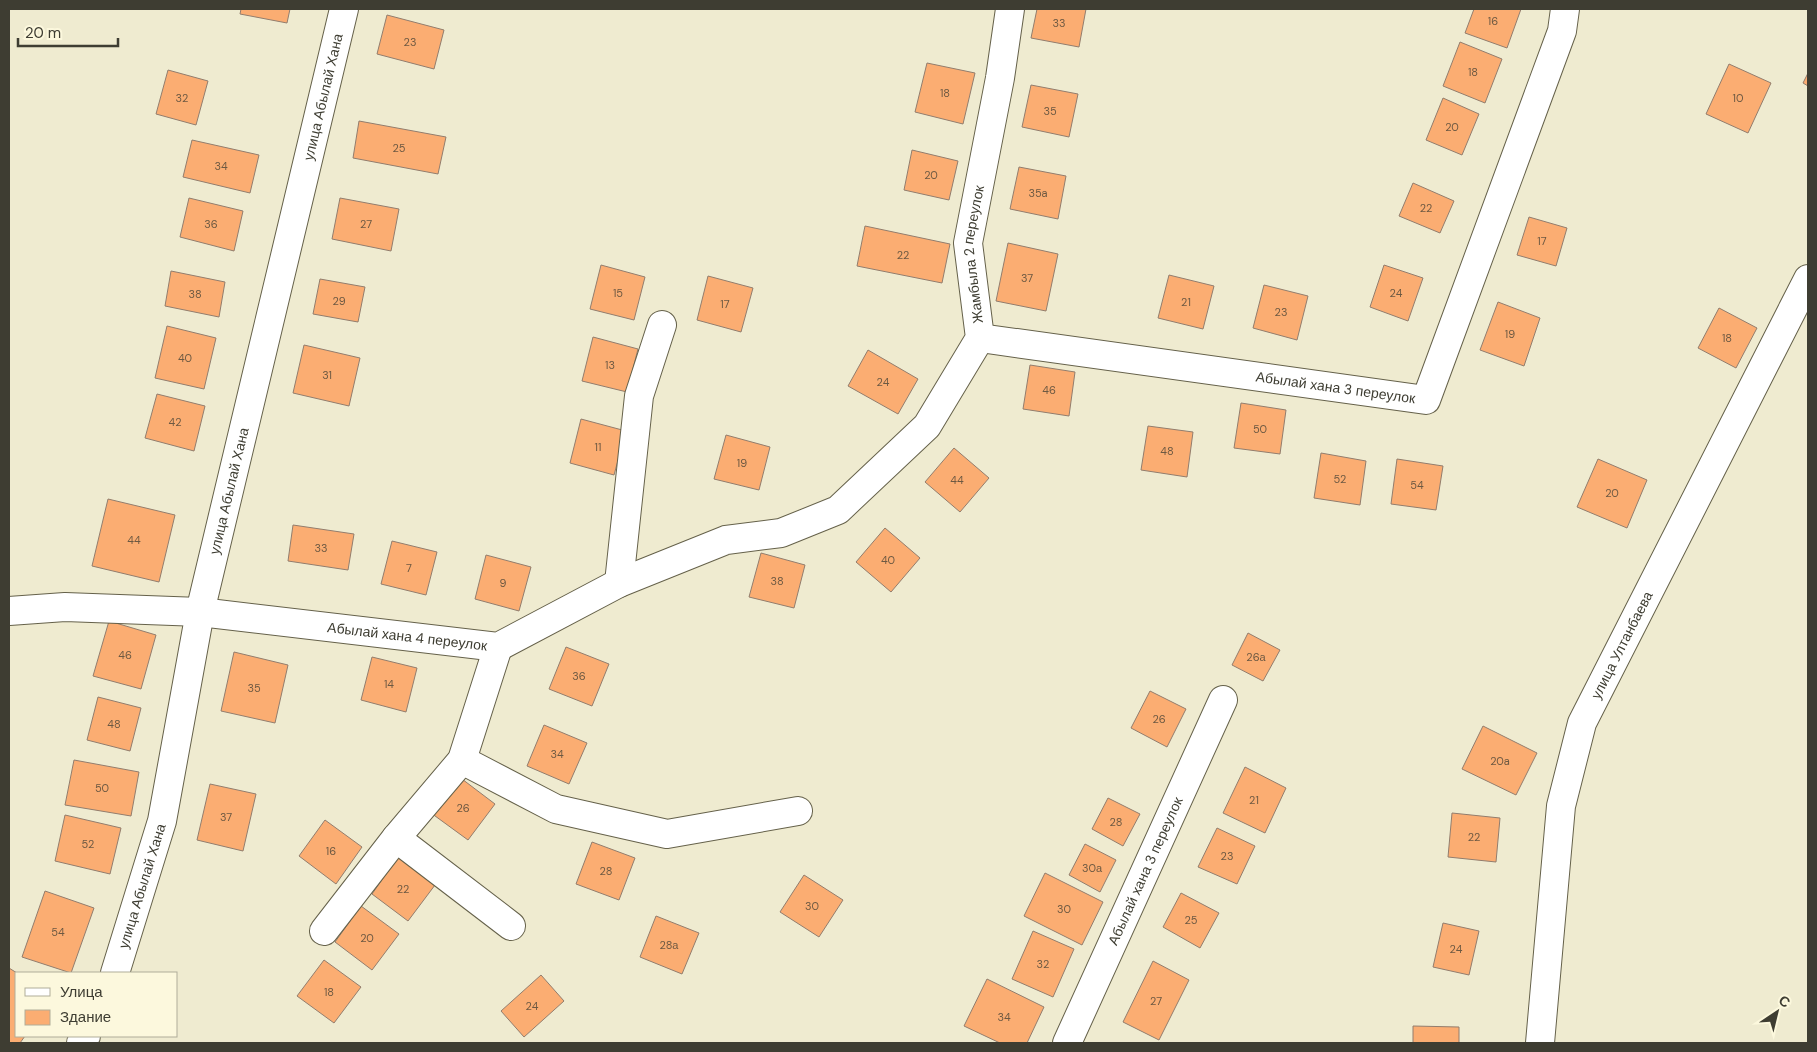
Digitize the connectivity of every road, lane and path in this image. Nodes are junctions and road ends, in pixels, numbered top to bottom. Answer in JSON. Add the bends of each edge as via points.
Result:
{"nodes":[{"id":1,"x":344,"y":9,"type":"edge"},
{"id":2,"x":1010,"y":9,"type":"edge"},
{"id":3,"x":1565,"y":9,"type":"edge"},
{"id":4,"x":1808,"y":279,"type":"edge"},
{"id":5,"x":662,"y":325,"type":"dead end"},
{"id":6,"x":980,"y":338,"type":"junction"},
{"id":7,"x":838,"y":510,"type":"joint"},
{"id":8,"x":619,"y":583,"type":"junction"},
{"id":9,"x":9,"y":611,"type":"edge"},
{"id":10,"x":200,"y":612,"type":"junction"},
{"id":11,"x":498,"y":647,"type":"junction"},
{"id":12,"x":1223,"y":700,"type":"dead end"},
{"id":13,"x":462,"y":760,"type":"junction"},
{"id":14,"x":798,"y":811,"type":"dead end"},
{"id":15,"x":396,"y":838,"type":"junction"},
{"id":16,"x":511,"y":926,"type":"dead end"},
{"id":17,"x":324,"y":931,"type":"dead end"},
{"id":18,"x":115,"y":972,"type":"edge"},
{"id":19,"x":1067,"y":1043,"type":"edge"},
{"id":20,"x":1540,"y":1043,"type":"edge"}],
"edges":[{"from":1,"to":10,"type":"street","name":"улица Абылай Хана"},
{"from":2,"to":6,"type":"street","name":"Жамбыла 2 переулок","via":[[968,243]]},
{"from":3,"to":6,"type":"street","name":"Абылай хана 3 переулок","via":[[1562,32],[1426,400]]},
{"from":4,"to":20,"type":"street","name":"улица Ултанбаева","via":[[1582,723],[1560,806]]},
{"from":5,"to":8,"type":"street","via":[[639,396]]},
{"from":6,"to":7,"type":"street","name":"Жамбыла 2 переулок","via":[[928,426]]},
{"from":7,"to":8,"type":"street","name":"Абылай хана 4 переулок","via":[[781,533],[726,540]]},
{"from":8,"to":11,"type":"street","name":"Абылай хана 4 переулок"},
{"from":9,"to":10,"type":"street","name":"Абылай хана 4 переулок","via":[[66,608]]},
{"from":10,"to":11,"type":"street","name":"Абылай хана 4 переулок"},
{"from":10,"to":18,"type":"street","name":"улица Абылай Хана","via":[[162,822]]},
{"from":11,"to":13,"type":"street"},
{"from":12,"to":19,"type":"street","name":"Абылай хана 3 переулок"},
{"from":13,"to":14,"type":"street","via":[[556,809],[667,834]]},
{"from":13,"to":15,"type":"street"},
{"from":15,"to":16,"type":"street"},
{"from":15,"to":17,"type":"street"}]}
